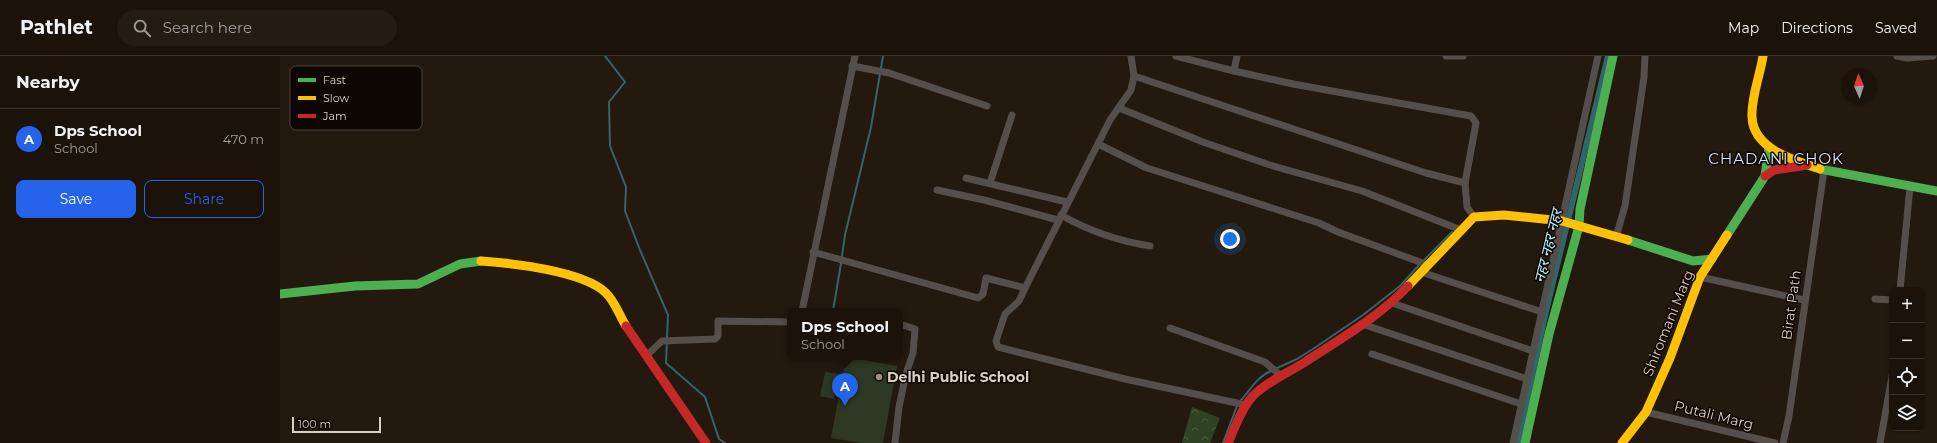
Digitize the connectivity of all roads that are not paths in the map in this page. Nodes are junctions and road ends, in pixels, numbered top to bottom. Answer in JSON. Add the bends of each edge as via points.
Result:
{"nodes":[{"id":1,"x":855,"y":56,"type":"edge"},
{"id":2,"x":1131,"y":56,"type":"edge"},
{"id":3,"x":1176,"y":56,"type":"edge"},
{"id":4,"x":1237,"y":56,"type":"edge"},
{"id":5,"x":1446,"y":56,"type":"edge"},
{"id":6,"x":1463,"y":56,"type":"edge"},
{"id":7,"x":1598,"y":56,"type":"edge"},
{"id":8,"x":1614,"y":56,"type":"edge"},
{"id":9,"x":1645,"y":56,"type":"edge"},
{"id":10,"x":1763,"y":56,"type":"edge"},
{"id":11,"x":1897,"y":56,"type":"edge"},
{"id":12,"x":1933,"y":56,"type":"edge"},
{"id":13,"x":1907,"y":57,"type":"edge"},
{"id":14,"x":852,"y":66,"type":"junction"},
{"id":15,"x":1234,"y":71,"type":"junction"},
{"id":16,"x":1134,"y":76,"type":"junction"},
{"id":17,"x":987,"y":106,"type":"dead end"},
{"id":18,"x":1118,"y":108,"type":"junction"},
{"id":19,"x":1012,"y":115,"type":"dead end"},
{"id":20,"x":1098,"y":144,"type":"junction"},
{"id":21,"x":1769,"y":148,"type":"junction"},
{"id":22,"x":1808,"y":165,"type":"junction"},
{"id":23,"x":1824,"y":170,"type":"junction"},
{"id":24,"x":1765,"y":176,"type":"junction"},
{"id":25,"x":966,"y":178,"type":"dead end"},
{"id":26,"x":990,"y":183,"type":"junction"},
{"id":27,"x":1464,"y":183,"type":"junction"},
{"id":28,"x":1910,"y":186,"type":"junction"},
{"id":29,"x":937,"y":190,"type":"dead end"},
{"id":30,"x":1937,"y":191,"type":"edge"},
{"id":31,"x":1067,"y":202,"type":"junction"},
{"id":32,"x":1060,"y":217,"type":"junction"},
{"id":33,"x":1474,"y":217,"type":"junction"},
{"id":34,"x":1570,"y":223,"type":"junction"},
{"id":35,"x":1461,"y":230,"type":"junction"},
{"id":36,"x":1616,"y":237,"type":"junction"},
{"id":37,"x":1150,"y":246,"type":"dead end"},
{"id":38,"x":813,"y":252,"type":"junction"},
{"id":39,"x":1712,"y":259,"type":"junction"},
{"id":40,"x":1692,"y":261,"type":"junction"},
{"id":41,"x":1425,"y":269,"type":"junction"},
{"id":42,"x":1700,"y":277,"type":"junction"},
{"id":43,"x":1900,"y":287,"type":"edge"},
{"id":44,"x":1025,"y":288,"type":"junction"},
{"id":45,"x":280,"y":294,"type":"edge"},
{"id":46,"x":1875,"y":299,"type":"dead end"},
{"id":47,"x":1804,"y":300,"type":"junction"},
{"id":48,"x":1889,"y":300,"type":"edge"},
{"id":49,"x":1392,"y":303,"type":"junction"},
{"id":50,"x":803,"y":308,"type":"edge"},
{"id":51,"x":1542,"y":312,"type":"junction"},
{"id":52,"x":787,"y":322,"type":"edge"},
{"id":53,"x":1362,"y":324,"type":"junction"},
{"id":54,"x":903,"y":325,"type":"edge"},
{"id":55,"x":1170,"y":328,"type":"dead end"},
{"id":56,"x":1533,"y":350,"type":"junction"},
{"id":57,"x":1372,"y":354,"type":"dead end"},
{"id":58,"x":646,"y":356,"type":"junction"},
{"id":59,"x":1281,"y":376,"type":"junction"},
{"id":60,"x":1527,"y":379,"type":"junction"},
{"id":61,"x":1889,"y":393,"type":"edge"},
{"id":62,"x":1521,"y":404,"type":"junction"},
{"id":63,"x":1246,"y":405,"type":"junction"},
{"id":64,"x":1646,"y":412,"type":"junction"},
{"id":65,"x":706,"y":443,"type":"edge"},
{"id":66,"x":894,"y":443,"type":"edge"},
{"id":67,"x":1228,"y":443,"type":"edge"},
{"id":68,"x":1513,"y":443,"type":"edge"},
{"id":69,"x":1525,"y":443,"type":"edge"},
{"id":70,"x":1622,"y":443,"type":"edge"},
{"id":71,"x":1775,"y":443,"type":"edge"},
{"id":72,"x":1783,"y":443,"type":"edge"},
{"id":73,"x":1880,"y":443,"type":"edge"}],
"edges":[{"from":1,"to":14,"type":"street"},
{"from":2,"to":16,"type":"street"},
{"from":3,"to":15,"type":"street"},
{"from":4,"to":15,"type":"street"},
{"from":5,"to":6,"type":"street"},
{"from":7,"to":34,"type":"street"},
{"from":8,"to":34,"type":"street","via":[[1580,209]]},
{"from":9,"to":36,"type":"street","via":[[1624,206]]},
{"from":10,"to":21,"type":"street","via":[[1751,118],[1757,137]]},
{"from":11,"to":13,"type":"street"},
{"from":12,"to":13,"type":"street"},
{"from":14,"to":17,"type":"street","via":[[889,73]]},
{"from":14,"to":38,"type":"street"},
{"from":15,"to":27,"type":"street","via":[[1471,116],[1476,123]]},
{"from":16,"to":18,"type":"street","via":[[1131,90]]},
{"from":16,"to":27,"type":"street","via":[[1426,173]]},
{"from":18,"to":20,"type":"street"},
{"from":18,"to":35,"type":"street","via":[[1270,165],[1362,191]]},
{"from":19,"to":26,"type":"street"},
{"from":20,"to":31,"type":"street"},
{"from":20,"to":41,"type":"street","via":[[1147,168],[1319,223]]},
{"from":21,"to":22,"type":"street"},
{"from":21,"to":24,"type":"street","name":"Shiromani Marg"},
{"from":22,"to":23,"type":"street"},
{"from":22,"to":24,"type":"street","via":[[1774,170]]},
{"from":23,"to":28,"type":"street"},
{"from":23,"to":47,"type":"street","name":"Birat Path"},
{"from":24,"to":39,"type":"street","name":"Shiromani Marg"},
{"from":25,"to":26,"type":"street"},
{"from":26,"to":31,"type":"street"},
{"from":27,"to":33,"type":"street","via":[[1468,207]]},
{"from":28,"to":30,"type":"street"},
{"from":28,"to":43,"type":"street"},
{"from":29,"to":32,"type":"street"},
{"from":31,"to":32,"type":"street"},
{"from":32,"to":37,"type":"street","via":[[1116,240]]},
{"from":32,"to":44,"type":"street"},
{"from":33,"to":34,"type":"street","via":[[1504,215]]},
{"from":33,"to":35,"type":"street"},
{"from":34,"to":36,"type":"street"},
{"from":34,"to":51,"type":"street"},
{"from":34,"to":69,"type":"street"},
{"from":35,"to":41,"type":"street"},
{"from":36,"to":40,"type":"street"},
{"from":38,"to":44,"type":"street","via":[[978,298],[983,294],[986,278]]},
{"from":38,"to":50,"type":"street"},
{"from":39,"to":40,"type":"street"},
{"from":39,"to":42,"type":"street","name":"Shiromani Marg"},
{"from":40,"to":42,"type":"street"},
{"from":41,"to":49,"type":"street"},
{"from":41,"to":51,"type":"street"},
{"from":42,"to":47,"type":"street"},
{"from":42,"to":64,"type":"street","name":"Shiromani Marg","via":[[1670,358]]},
{"from":44,"to":63,"type":"street","via":[[1019,301],[1005,314],[996,341],[998,347],[1125,379]]},
{"from":45,"to":58,"type":"street","via":[[355,286],[418,284],[467,262],[510,264],[588,281],[603,290]]},
{"from":46,"to":48,"type":"street"},
{"from":47,"to":72,"type":"street","name":"Birat Path","via":[[1789,416]]},
{"from":49,"to":53,"type":"street"},
{"from":49,"to":56,"type":"street"},
{"from":51,"to":56,"type":"street"},
{"from":52,"to":58,"type":"street","via":[[718,321],[718,336],[714,340],[662,341]]},
{"from":53,"to":59,"type":"street"},
{"from":53,"to":60,"type":"street"},
{"from":54,"to":66,"type":"street","via":[[915,329],[913,353],[899,407]]},
{"from":55,"to":59,"type":"street","via":[[1265,362]]},
{"from":56,"to":60,"type":"street"},
{"from":57,"to":62,"type":"street"},
{"from":58,"to":65,"type":"street"},
{"from":59,"to":63,"type":"street","via":[[1265,386]]},
{"from":60,"to":62,"type":"street"},
{"from":61,"to":73,"type":"street"},
{"from":62,"to":68,"type":"street"},
{"from":63,"to":67,"type":"street"},
{"from":64,"to":70,"type":"street","name":"Shiromani Marg"},
{"from":64,"to":71,"type":"street","name":"Putali Marg"}]}
